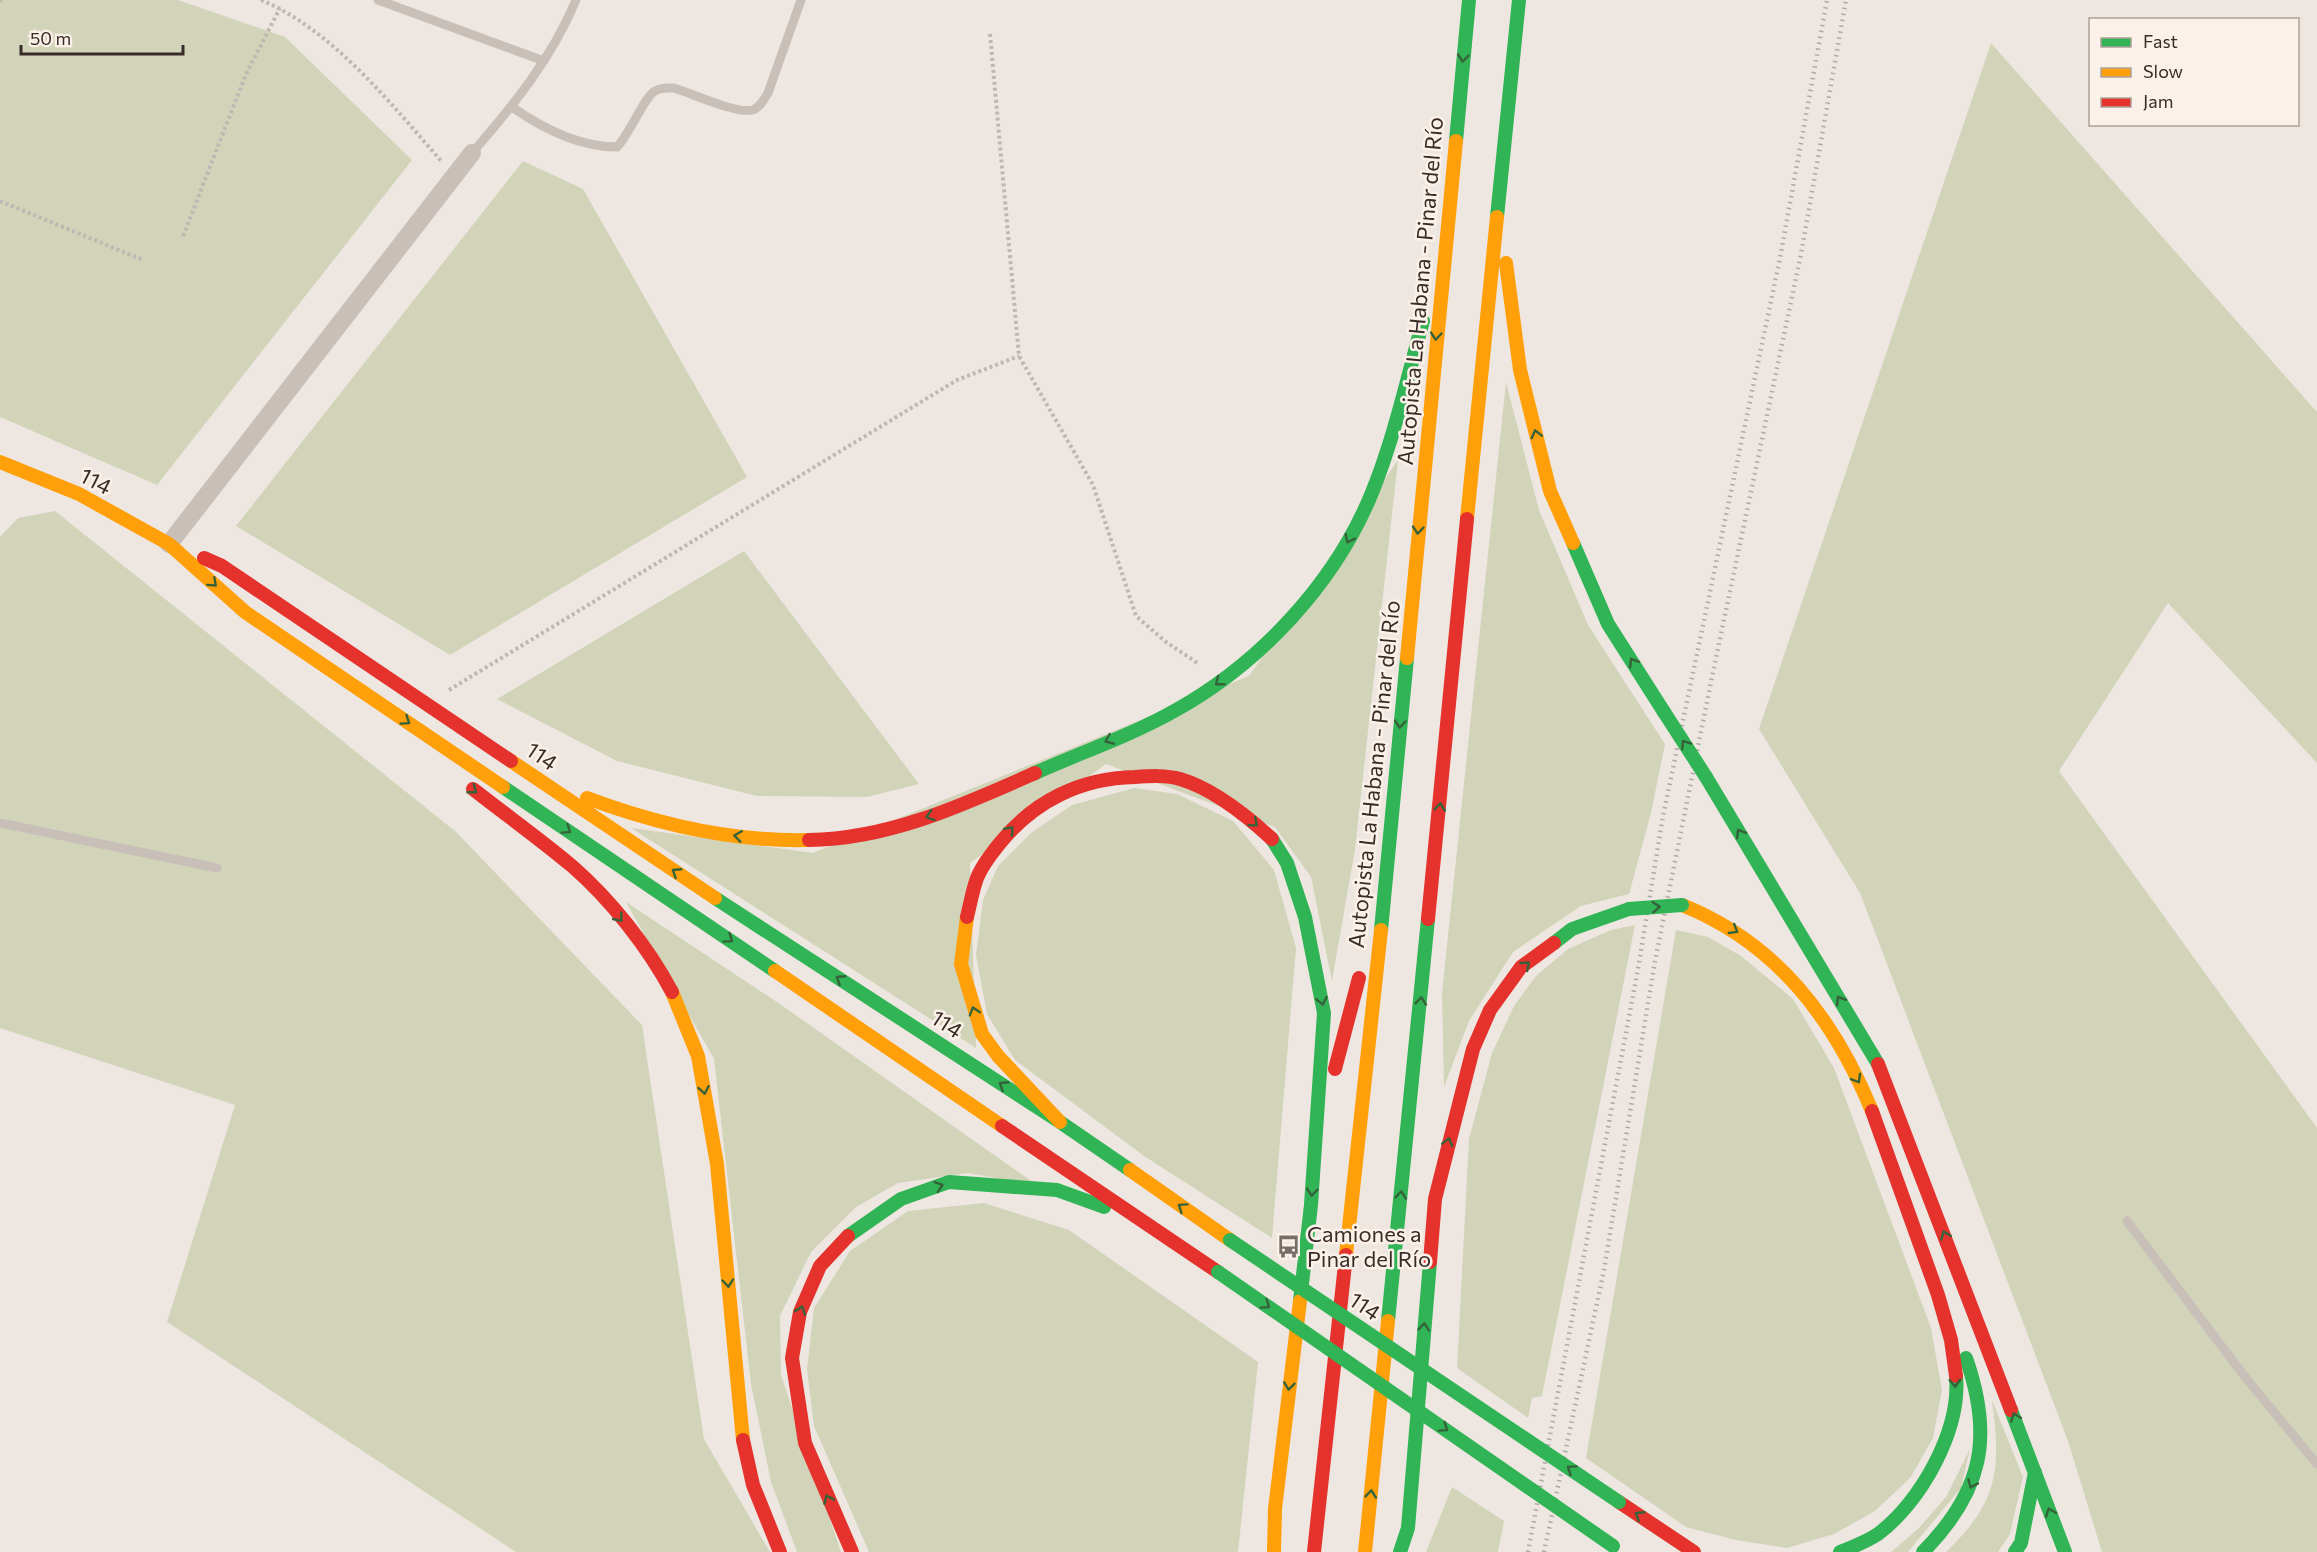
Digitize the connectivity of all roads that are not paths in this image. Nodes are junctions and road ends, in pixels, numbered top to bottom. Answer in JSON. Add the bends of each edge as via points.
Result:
{"nodes":[{"id":1,"x":378,"y":0,"type":"edge"},
{"id":2,"x":576,"y":0,"type":"edge"},
{"id":3,"x":801,"y":0,"type":"edge"},
{"id":4,"x":1469,"y":0,"type":"edge"},
{"id":5,"x":1519,"y":0,"type":"edge"},
{"id":6,"x":544,"y":61,"type":"junction"},
{"id":7,"x":512,"y":107,"type":"junction"},
{"id":8,"x":472,"y":153,"type":"joint"},
{"id":9,"x":1498,"y":205,"type":"junction"},
{"id":10,"x":1445,"y":244,"type":"junction"},
{"id":11,"x":0,"y":462,"type":"edge"},
{"id":12,"x":170,"y":544,"type":"junction"},
{"id":13,"x":245,"y":612,"type":"junction"},
{"id":14,"x":423,"y":750,"type":"dead end"},
{"id":15,"x":534,"y":776,"type":"junction"},
{"id":16,"x":460,"y":780,"type":"dead end"},
{"id":17,"x":0,"y":823,"type":"edge"},
{"id":18,"x":217,"y":868,"type":"dead end"},
{"id":19,"x":1386,"y":879,"type":"junction"},
{"id":20,"x":1410,"y":1110,"type":"junction"},
{"id":21,"x":1060,"y":1122,"type":"junction"},
{"id":22,"x":1317,"y":1134,"type":"junction"},
{"id":23,"x":1419,"y":1143,"type":"dead end"},
{"id":24,"x":1428,"y":1177,"type":"dead end"},
{"id":25,"x":1434,"y":1199,"type":"junction"},
{"id":26,"x":2127,"y":1221,"type":"dead end"},
{"id":27,"x":1150,"y":1224,"type":"junction"},
{"id":28,"x":1928,"y":1269,"type":"junction"},
{"id":29,"x":2317,"y":1464,"type":"edge"},
{"id":30,"x":2035,"y":1472,"type":"junction"},
{"id":31,"x":1275,"y":1509,"type":"junction"},
{"id":32,"x":1674,"y":1538,"type":"junction"},
{"id":33,"x":1617,"y":1549,"type":"edge"},
{"id":34,"x":780,"y":1552,"type":"edge"},
{"id":35,"x":852,"y":1552,"type":"edge"},
{"id":36,"x":1259,"y":1552,"type":"edge"},
{"id":37,"x":1274,"y":1552,"type":"edge"},
{"id":38,"x":1314,"y":1552,"type":"edge"},
{"id":39,"x":1365,"y":1552,"type":"edge"},
{"id":40,"x":1400,"y":1552,"type":"edge"},
{"id":41,"x":1694,"y":1552,"type":"edge"},
{"id":42,"x":1711,"y":1552,"type":"edge"},
{"id":43,"x":1840,"y":1552,"type":"edge"},
{"id":44,"x":1923,"y":1552,"type":"edge"},
{"id":45,"x":2015,"y":1552,"type":"edge"},
{"id":46,"x":2065,"y":1552,"type":"edge"}],
"edges":[{"from":1,"to":6,"type":"lane"},
{"from":2,"to":6,"type":"lane","via":[[562,34]]},
{"from":3,"to":7,"type":"lane","via":[[768,93],[752,110],[663,88],[653,91],[627,137],[617,147],[601,147],[551,131]]},
{"from":4,"to":10,"type":"main road","name":"Autopista La Habana - Pinar del Río","one_way":true},
{"from":5,"to":9,"type":"main road"},
{"from":6,"to":7,"type":"lane"},
{"from":7,"to":8,"type":"lane"},
{"from":8,"to":12,"type":"street"},
{"from":20,"to":9,"type":"main road","one_way":true},
{"from":30,"to":9,"type":"main road","one_way":true,"bridge":true,"via":[[1881,1068],[1706,777],[1608,624],[1550,491],[1520,370]]},
{"from":10,"to":15,"type":"main road","one_way":true,"via":[[1387,450],[1344,548],[1291,617],[1205,693],[1163,717],[943,811],[866,835],[774,840],[686,829],[624,812]]},
{"from":10,"to":19,"type":"main road","name":"Autopista La Habana - Pinar del Río","one_way":true},
{"from":11,"to":12,"type":"main road","name":"114","via":[[79,494]]},
{"from":12,"to":13,"type":"main road","name":"114","one_way":true},
{"from":12,"to":15,"type":"main road","name":"114","via":[[222,566]]},
{"from":13,"to":14,"type":"main road"},
{"from":13,"to":27,"type":"main road","name":"114","one_way":true},
{"from":21,"to":15,"type":"main road","name":"114","one_way":true},
{"from":16,"to":34,"type":"main road","one_way":true,"via":[[573,867],[657,964],[681,1009],[698,1056],[717,1164],[741,1431],[753,1485]]},
{"from":17,"to":18,"type":"lane"},
{"from":19,"to":22,"type":"main road"},
{"from":19,"to":38,"type":"main road","name":"Autopista La Habana - Pinar del Río"},
{"from":20,"to":23,"type":"main road"},
{"from":39,"to":20,"type":"main road","one_way":true},
{"from":21,"to":22,"type":"main road","one_way":true,"via":[[982,1034],[961,964],[964,929],[976,880],[1010,831],[1046,800],[1086,783],[1115,777],[1159,776],[1180,779],[1227,803],[1272,839],[1287,863],[1305,916],[1324,1013]]},
{"from":32,"to":21,"type":"main road","name":"114","one_way":true,"bridge":true},
{"from":22,"to":31,"type":"main road","one_way":true},
{"from":24,"to":25,"type":"main road"},
{"from":25,"to":28,"type":"main road","one_way":true,"bridge":true,"via":[[1465,1078],[1490,1010],[1521,967],[1572,929],[1629,909],[1682,905],[1742,933],[1792,981],[1830,1033],[1863,1090]]},
{"from":40,"to":25,"type":"main road","one_way":true,"via":[[1408,1528]]},
{"from":26,"to":29,"type":"lane","via":[[2245,1377]]},
{"from":27,"to":33,"type":"main road","name":"114","one_way":true,"bridge":true},
{"from":35,"to":27,"type":"main road","one_way":true,"via":[[805,1443],[792,1358],[800,1312],[820,1266],[854,1230],[901,1199],[949,1182],[1057,1190]]},
{"from":28,"to":43,"type":"main road","one_way":true,"via":[[1953,1350],[1956,1407],[1939,1457],[1912,1503],[1872,1537]]},
{"from":28,"to":44,"type":"main road","one_way":true,"via":[[1971,1370],[1983,1439],[1978,1471],[1961,1509]]},
{"from":30,"to":45,"type":"main road","via":[[2021,1543]]},
{"from":46,"to":30,"type":"main road","one_way":true},
{"from":31,"to":36,"type":"main road"},
{"from":31,"to":37,"type":"main road"},
{"from":32,"to":41,"type":"main road","name":"114"},
{"from":32,"to":42,"type":"main road"}]}
